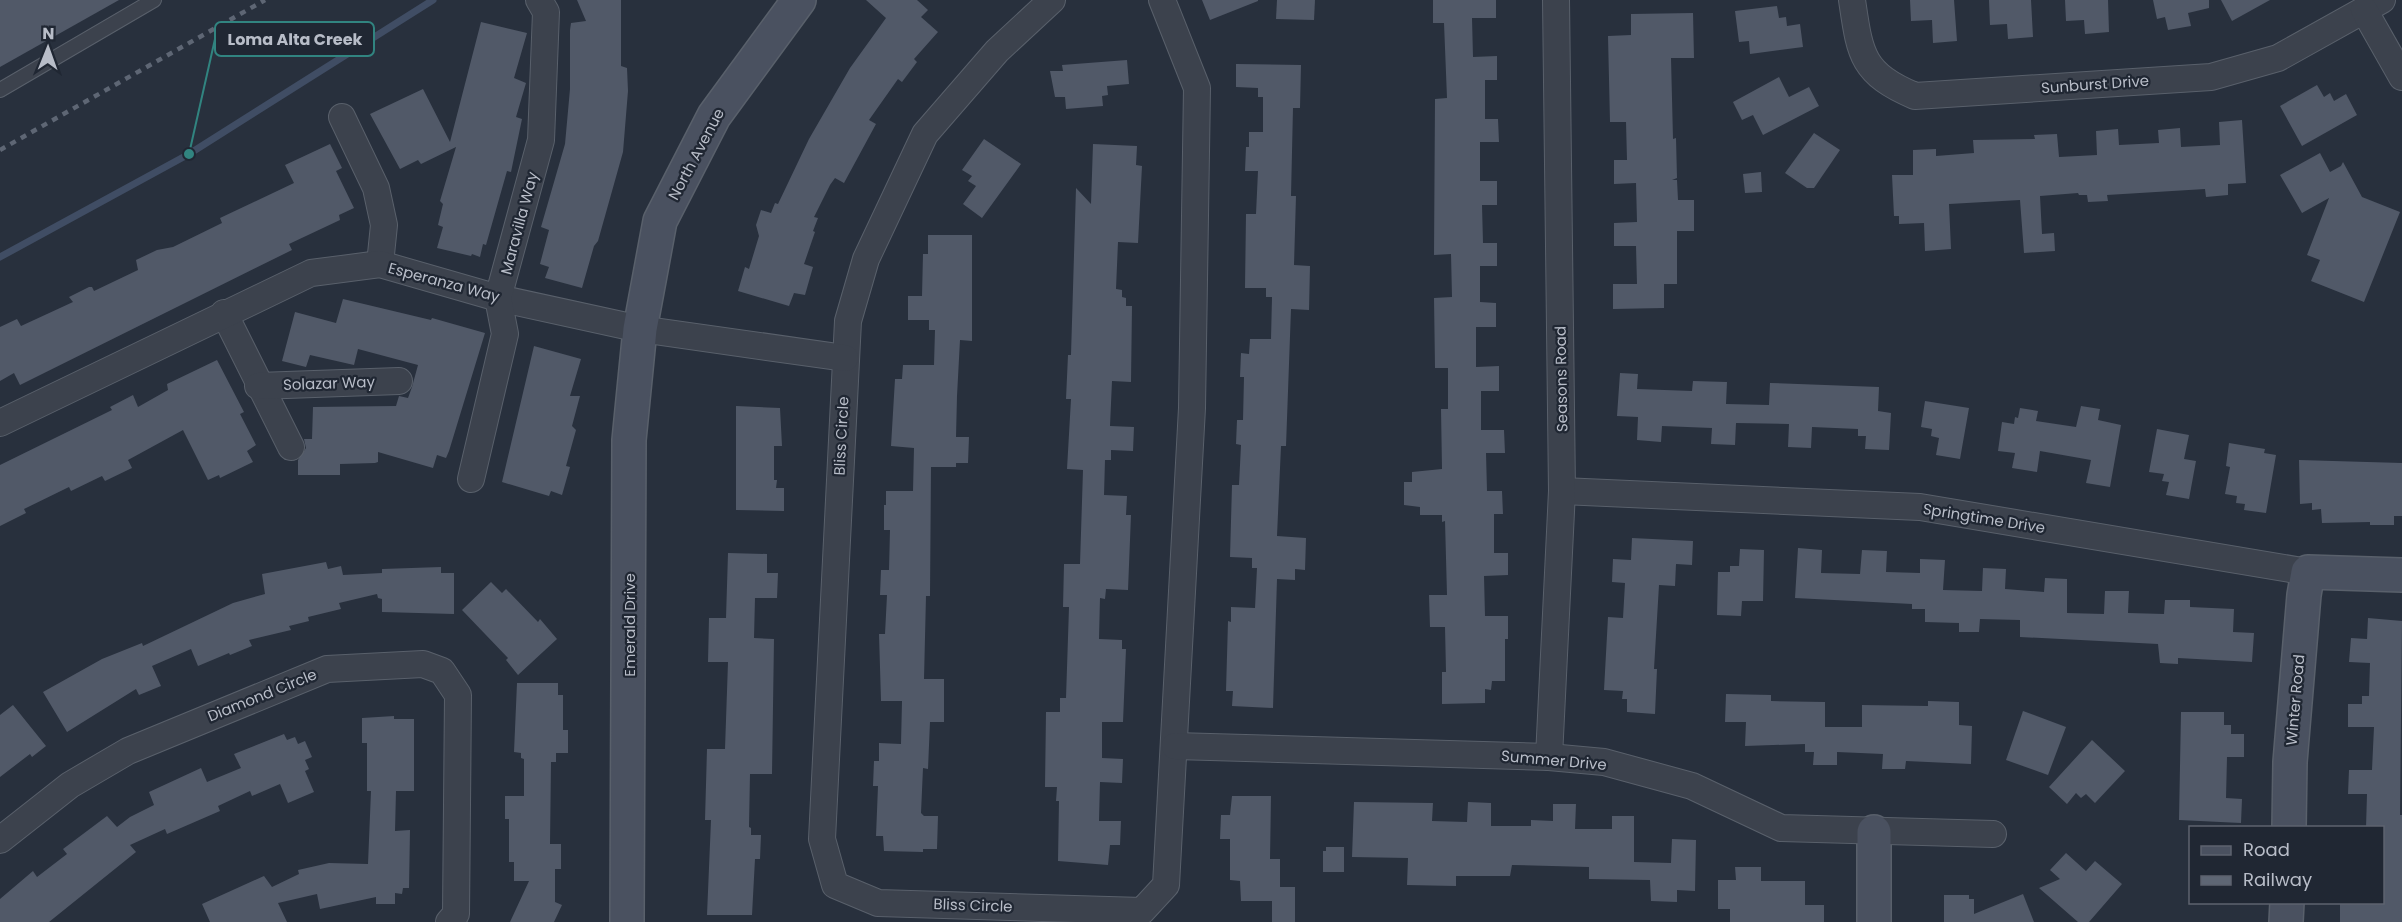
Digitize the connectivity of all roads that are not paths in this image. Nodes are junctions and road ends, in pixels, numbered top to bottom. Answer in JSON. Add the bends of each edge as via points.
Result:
{"nodes":[{"id":1,"x":154,"y":0,"type":"edge"},
{"id":2,"x":539,"y":0,"type":"edge"},
{"id":3,"x":799,"y":0,"type":"edge"},
{"id":4,"x":1052,"y":0,"type":"edge"},
{"id":5,"x":1162,"y":0,"type":"edge"},
{"id":6,"x":1556,"y":0,"type":"edge"},
{"id":7,"x":1852,"y":0,"type":"edge"},
{"id":8,"x":2373,"y":5,"type":"edge"},
{"id":9,"x":2402,"y":77,"type":"edge"},
{"id":10,"x":0,"y":90,"type":"edge"},
{"id":11,"x":342,"y":117,"type":"dead end"},
{"id":12,"x":380,"y":264,"type":"junction"},
{"id":13,"x":498,"y":298,"type":"junction"},
{"id":14,"x":224,"y":313,"type":"junction"},
{"id":15,"x":640,"y":329,"type":"junction"},
{"id":16,"x":845,"y":358,"type":"junction"},
{"id":17,"x":399,"y":381,"type":"dead end"},
{"id":18,"x":258,"y":386,"type":"junction"},
{"id":19,"x":0,"y":423,"type":"edge"},
{"id":20,"x":291,"y":447,"type":"dead end"},
{"id":21,"x":471,"y":478,"type":"dead end"},
{"id":22,"x":1562,"y":490,"type":"junction"},
{"id":23,"x":2308,"y":572,"type":"junction"},
{"id":24,"x":2402,"y":575,"type":"edge"},
{"id":25,"x":1175,"y":746,"type":"junction"},
{"id":26,"x":1549,"y":757,"type":"junction"},
{"id":27,"x":2289,"y":826,"type":"edge"},
{"id":28,"x":1874,"y":832,"type":"junction"},
{"id":29,"x":1993,"y":834,"type":"dead end"},
{"id":30,"x":0,"y":840,"type":"edge"},
{"id":31,"x":2287,"y":904,"type":"edge"},
{"id":32,"x":449,"y":922,"type":"edge"},
{"id":33,"x":627,"y":922,"type":"edge"},
{"id":34,"x":1874,"y":922,"type":"edge"},
{"id":35,"x":2286,"y":922,"type":"edge"}],
"edges":[{"from":1,"to":10,"type":"lane"},
{"from":2,"to":13,"type":"street","name":"Maravilla Way","via":[[546,12],[542,140]]},
{"from":3,"to":15,"type":"main road","name":"North Avenue","via":[[714,116],[660,221]]},
{"from":4,"to":16,"type":"street","name":"Bliss Circle","via":[[997,51],[925,134],[866,259],[848,321]]},
{"from":5,"to":25,"type":"street","name":"Bliss Circle","via":[[1197,88],[1191,408]]},
{"from":6,"to":22,"type":"street","name":"Seasons Road"},
{"from":7,"to":8,"type":"street","name":"Sunburst Drive","via":[[1858,44],[1872,71],[1887,84],[1915,96],[2211,77],[2278,58]]},
{"from":8,"to":9,"type":"street"},
{"from":11,"to":12,"type":"street","via":[[376,188],[384,225]]},
{"from":12,"to":13,"type":"street","name":"Esperanza Way"},
{"from":12,"to":14,"type":"street","name":"Esperanza Way","via":[[310,273]]},
{"from":13,"to":15,"type":"street","name":"Esperanza Way"},
{"from":13,"to":21,"type":"street","name":"Maravilla Way","via":[[505,334]]},
{"from":14,"to":18,"type":"street","name":"Solazar Way"},
{"from":14,"to":19,"type":"street","name":"Esperanza Way"},
{"from":15,"to":16,"type":"street","name":"Esperanza Way"},
{"from":15,"to":33,"type":"main road","name":"Emerald Drive","via":[[629,440]]},
{"from":16,"to":25,"type":"street","name":"Bliss Circle","via":[[822,839],[835,885],[878,903],[1142,911],[1166,885]]},
{"from":17,"to":18,"type":"street","name":"Solazar Way"},
{"from":18,"to":20,"type":"street","name":"Solazar Way"},
{"from":22,"to":23,"type":"street","name":"Springtime Drive","via":[[1920,507]]},
{"from":22,"to":26,"type":"street","name":"Seasons Road"},
{"from":23,"to":24,"type":"main road","name":"Springtime Drive"},
{"from":23,"to":27,"type":"main road","name":"Winter Road","via":[[2290,762]]},
{"from":25,"to":26,"type":"street","name":"Summer Drive"},
{"from":26,"to":28,"type":"street","name":"Summer Drive","via":[[1604,762],[1692,786],[1781,828]]},
{"from":28,"to":29,"type":"street","name":"Summer Drive"},
{"from":28,"to":34,"type":"main road"},
{"from":30,"to":32,"type":"street","name":"Diamond Circle","via":[[70,785],[128,750],[327,669],[423,663],[442,671],[458,695],[456,914]]},
{"from":31,"to":35,"type":"main road"}]}
